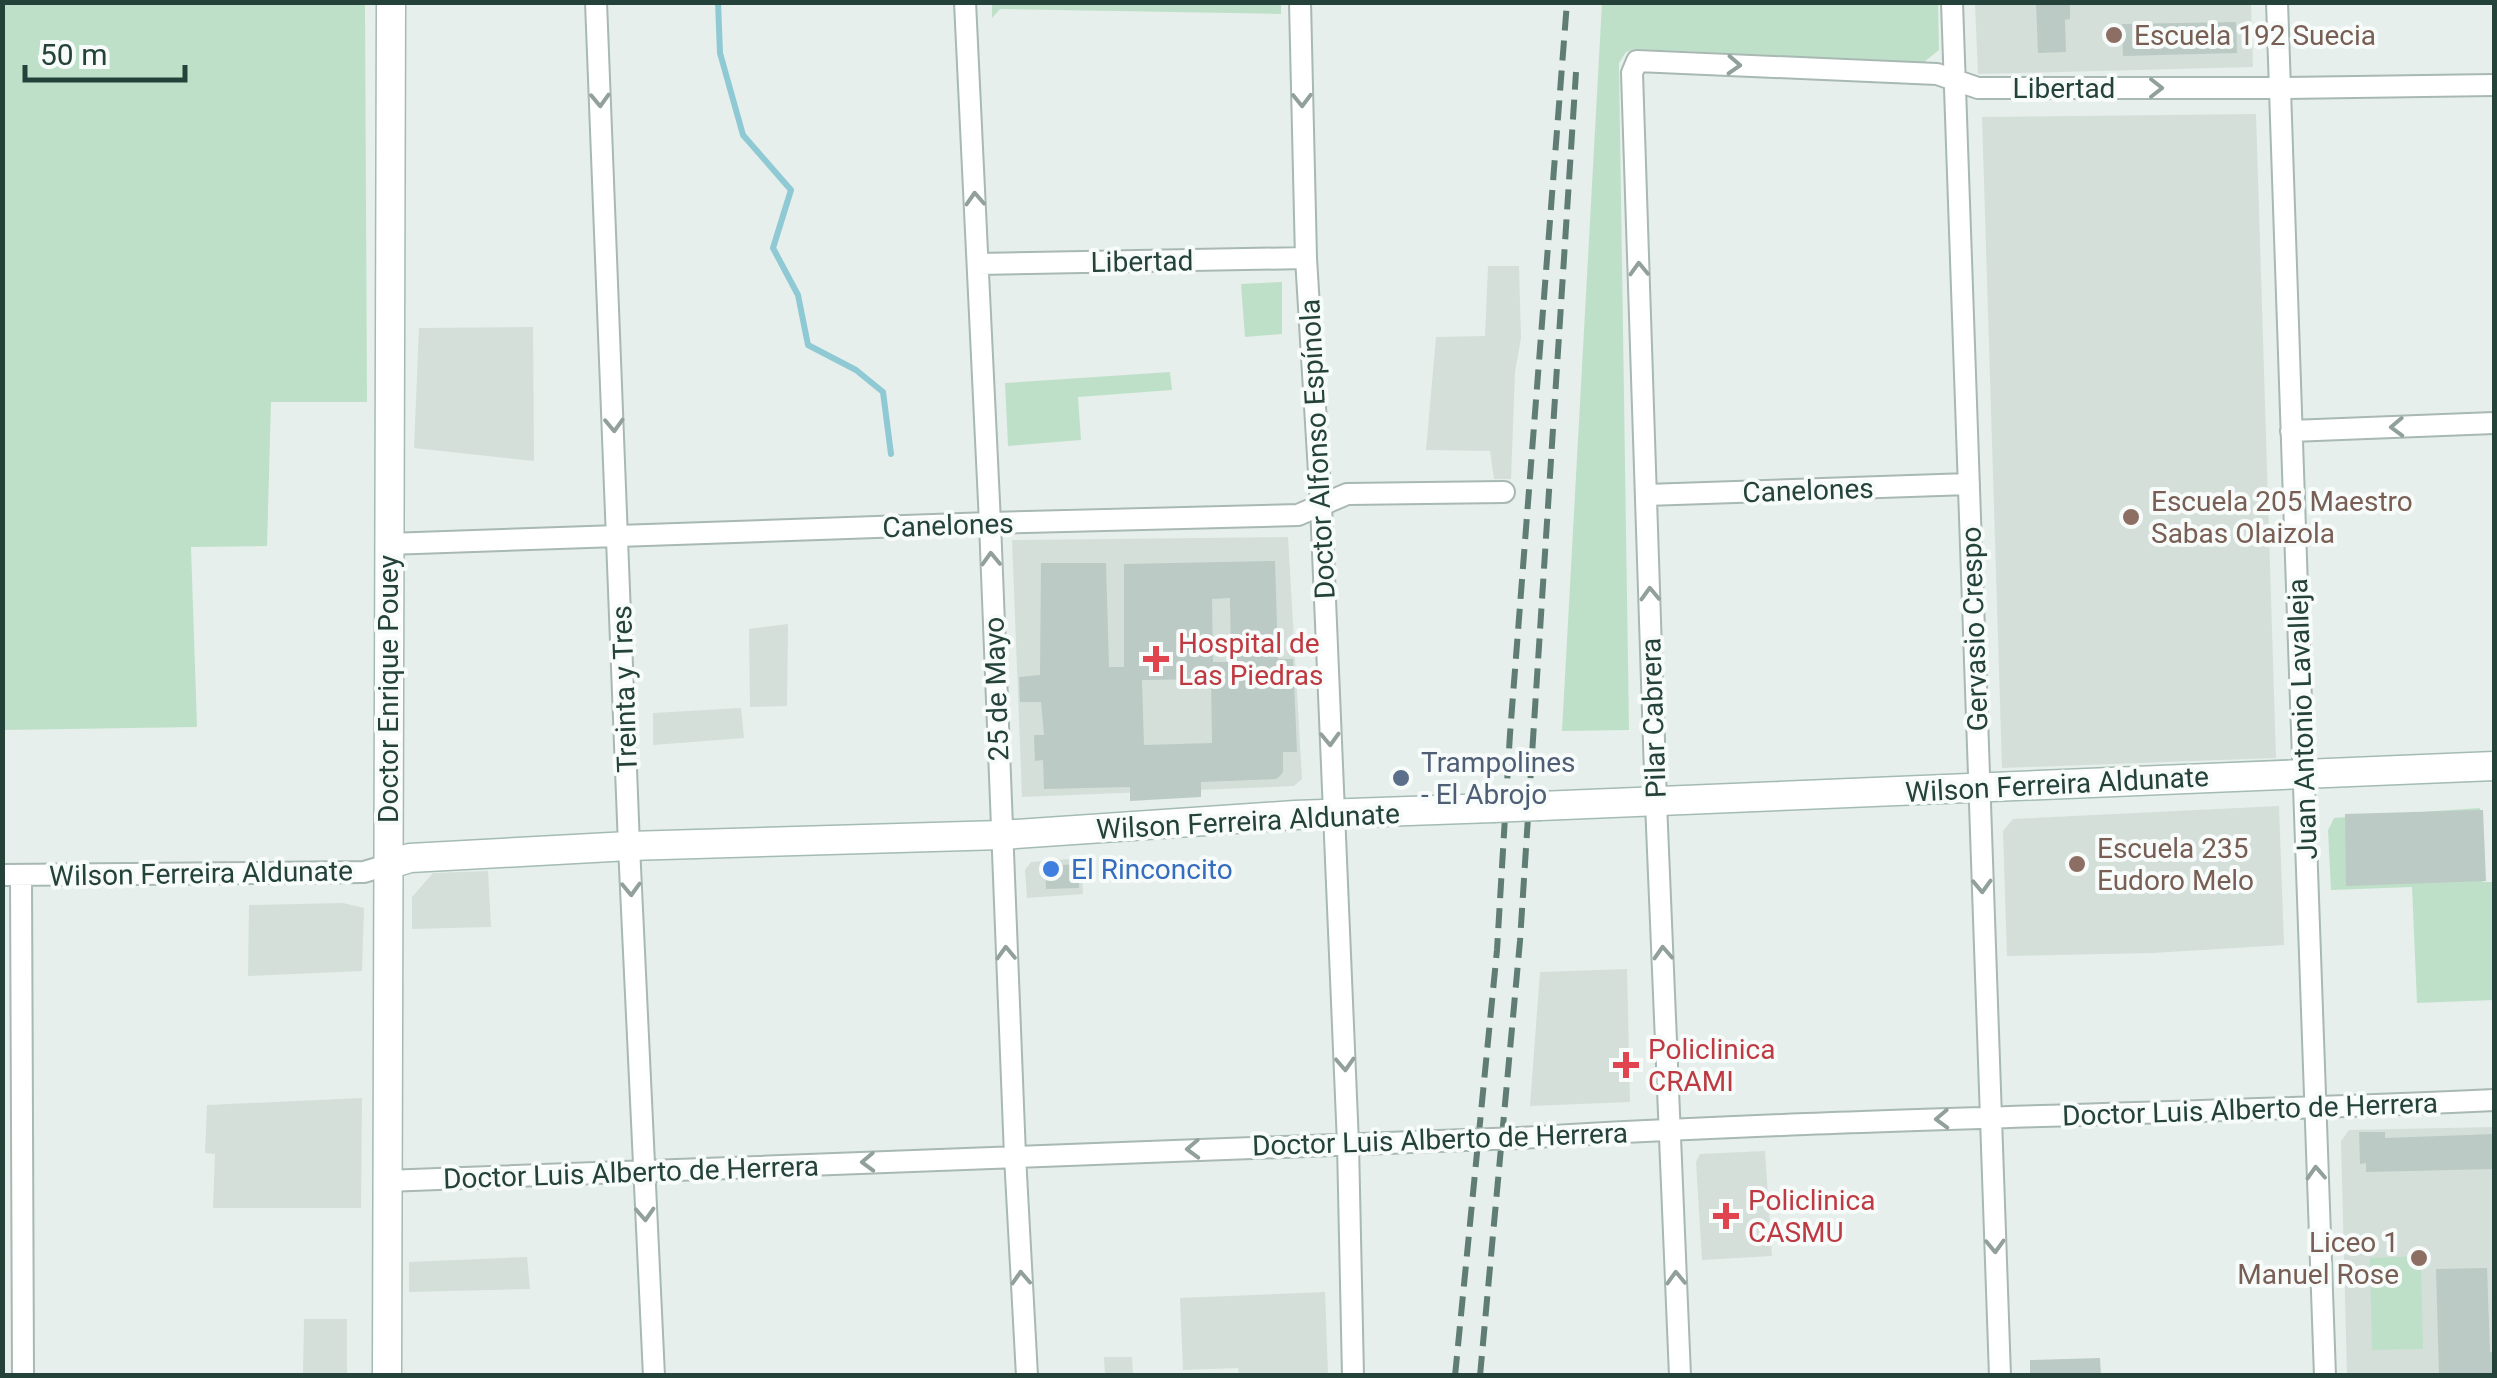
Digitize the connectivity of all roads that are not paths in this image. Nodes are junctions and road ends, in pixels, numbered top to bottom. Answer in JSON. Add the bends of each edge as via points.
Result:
{"nodes":[{"id":1,"x":391,"y":2,"type":"edge"},
{"id":2,"x":596,"y":2,"type":"edge"},
{"id":3,"x":1300,"y":2,"type":"edge"},
{"id":4,"x":1952,"y":2,"type":"edge"},
{"id":5,"x":2277,"y":2,"type":"edge"},
{"id":6,"x":964,"y":3,"type":"edge"},
{"id":7,"x":1636,"y":60,"type":"joint"},
{"id":8,"x":1955,"y":80,"type":"junction"},
{"id":9,"x":2494,"y":85,"type":"edge"},
{"id":10,"x":2280,"y":88,"type":"junction"},
{"id":11,"x":1306,"y":258,"type":"junction"},
{"id":12,"x":978,"y":264,"type":"junction"},
{"id":13,"x":2494,"y":423,"type":"edge"},
{"id":14,"x":2292,"y":431,"type":"junction"},
{"id":15,"x":1969,"y":484,"type":"junction"},
{"id":16,"x":1504,"y":492,"type":"dead end"},
{"id":17,"x":1646,"y":495,"type":"junction"},
{"id":18,"x":1321,"y":505,"type":"junction"},
{"id":19,"x":990,"y":523,"type":"junction"},
{"id":20,"x":618,"y":536,"type":"junction"},
{"id":21,"x":388,"y":544,"type":"junction"},
{"id":22,"x":2494,"y":766,"type":"edge"},
{"id":23,"x":2304,"y":773,"type":"junction"},
{"id":24,"x":1978,"y":788,"type":"junction"},
{"id":25,"x":1656,"y":803,"type":"junction"},
{"id":26,"x":1334,"y":815,"type":"junction"},
{"id":27,"x":1002,"y":835,"type":"junction"},
{"id":28,"x":629,"y":846,"type":"junction"},
{"id":29,"x":387,"y":865,"type":"junction"},
{"id":30,"x":12,"y":875,"type":"edge"},
{"id":31,"x":2494,"y":1100,"type":"edge"},
{"id":32,"x":2313,"y":1108,"type":"junction"},
{"id":33,"x":1990,"y":1118,"type":"junction"},
{"id":34,"x":1671,"y":1129,"type":"junction"},
{"id":35,"x":1348,"y":1144,"type":"junction"},
{"id":36,"x":1015,"y":1156,"type":"junction"},
{"id":37,"x":643,"y":1172,"type":"junction"},
{"id":38,"x":386,"y":1181,"type":"junction"},
{"id":39,"x":23,"y":1376,"type":"edge"},
{"id":40,"x":387,"y":1376,"type":"edge"},
{"id":41,"x":654,"y":1376,"type":"edge"},
{"id":42,"x":1026,"y":1376,"type":"edge"},
{"id":43,"x":1353,"y":1376,"type":"edge"},
{"id":44,"x":1680,"y":1376,"type":"edge"},
{"id":45,"x":2000,"y":1376,"type":"edge"},
{"id":46,"x":2325,"y":1376,"type":"edge"}],
"edges":[{"from":1,"to":21,"type":"street","name":"Doctor Enrique Pouey"},
{"from":2,"to":20,"type":"street","name":"Treinta y Tres","one_way":true},
{"from":3,"to":11,"type":"street","name":"Doctor Alfonso Espínola","one_way":true},
{"from":4,"to":8,"type":"street","name":"Gervasio Crespo"},
{"from":5,"to":10,"type":"street","name":"Juan Antonio Lavalleja"},
{"from":12,"to":6,"type":"street","name":"25 de Mayo","one_way":true},
{"from":7,"to":8,"type":"street","name":"Libertad","one_way":true},
{"from":17,"to":7,"type":"street","name":"Pilar Cabrera","one_way":true},
{"from":8,"to":10,"type":"street","name":"Libertad","one_way":true,"via":[[1978,88]]},
{"from":8,"to":15,"type":"street","name":"Gervasio Crespo"},
{"from":9,"to":10,"type":"street","name":"Libertad"},
{"from":10,"to":14,"type":"street","name":"Juan Antonio Lavalleja"},
{"from":11,"to":12,"type":"street","name":"Libertad"},
{"from":11,"to":18,"type":"street","name":"Doctor Alfonso Espínola"},
{"from":12,"to":19,"type":"street","name":"25 de Mayo"},
{"from":13,"to":14,"type":"street","one_way":true},
{"from":14,"to":23,"type":"street","name":"Juan Antonio Lavalleja"},
{"from":15,"to":17,"type":"street","name":"Canelones"},
{"from":15,"to":24,"type":"street","name":"Gervasio Crespo"},
{"from":16,"to":18,"type":"street","name":"Canelones","via":[[1347,494]]},
{"from":25,"to":17,"type":"street","name":"Pilar Cabrera","one_way":true},
{"from":18,"to":19,"type":"street","name":"Canelones","via":[[1298,516]]},
{"from":18,"to":26,"type":"street","name":"Doctor Alfonso Espínola","one_way":true},
{"from":19,"to":20,"type":"street","name":"Canelones"},
{"from":27,"to":19,"type":"street","name":"25 de Mayo","one_way":true},
{"from":20,"to":21,"type":"street","name":"Canelones"},
{"from":20,"to":28,"type":"street","name":"Treinta y Tres"},
{"from":21,"to":29,"type":"street","name":"Doctor Enrique Pouey"},
{"from":22,"to":23,"type":"street","name":"Wilson Ferreira Aldunate"},
{"from":23,"to":24,"type":"street","name":"Wilson Ferreira Aldunate"},
{"from":23,"to":32,"type":"street","name":"Juan Antonio Lavalleja"},
{"from":24,"to":25,"type":"street","name":"Wilson Ferreira Aldunate"},
{"from":24,"to":33,"type":"street","name":"Gervasio Crespo","one_way":true},
{"from":25,"to":26,"type":"street","name":"Wilson Ferreira Aldunate","bridge":true},
{"from":34,"to":25,"type":"street","name":"Pilar Cabrera","one_way":true},
{"from":26,"to":27,"type":"street","name":"Wilson Ferreira Aldunate"},
{"from":26,"to":35,"type":"street","name":"Doctor Alfonso Espínola","one_way":true},
{"from":27,"to":28,"type":"street","name":"Wilson Ferreira Aldunate"},
{"from":36,"to":27,"type":"street","name":"25 de Mayo","one_way":true},
{"from":28,"to":29,"type":"street","name":"Wilson Ferreira Aldunate","via":[[410,858]]},
{"from":28,"to":37,"type":"street","name":"Treinta y Tres","one_way":true},
{"from":29,"to":30,"type":"street","name":"Wilson Ferreira Aldunate","via":[[364,872]]},
{"from":29,"to":38,"type":"street","name":"Doctor Enrique Pouey"},
{"from":30,"to":39,"type":"street"},
{"from":31,"to":32,"type":"street","name":"Doctor Luis Alberto de Herrera"},
{"from":32,"to":33,"type":"street","name":"Doctor Luis Alberto de Herrera"},
{"from":46,"to":32,"type":"street","name":"Juan Antonio Lavalleja","one_way":true},
{"from":33,"to":34,"type":"street","name":"Doctor Luis Alberto de Herrera","one_way":true},
{"from":33,"to":45,"type":"street","name":"Gervasio Crespo","one_way":true},
{"from":34,"to":35,"type":"street","name":"Doctor Luis Alberto de Herrera","bridge":true},
{"from":44,"to":34,"type":"street","name":"Pilar Cabrera","one_way":true},
{"from":35,"to":36,"type":"street","name":"Doctor Luis Alberto de Herrera","one_way":true},
{"from":35,"to":43,"type":"street","name":"Doctor Alfonso Espínola"},
{"from":36,"to":37,"type":"street","name":"Doctor Luis Alberto de Herrera","one_way":true},
{"from":42,"to":36,"type":"street","name":"25 de Mayo","one_way":true},
{"from":37,"to":38,"type":"street","name":"Doctor Luis Alberto de Herrera"},
{"from":37,"to":41,"type":"street","name":"Treinta y Tres","one_way":true},
{"from":38,"to":40,"type":"street","name":"Doctor Enrique Pouey"}]}
